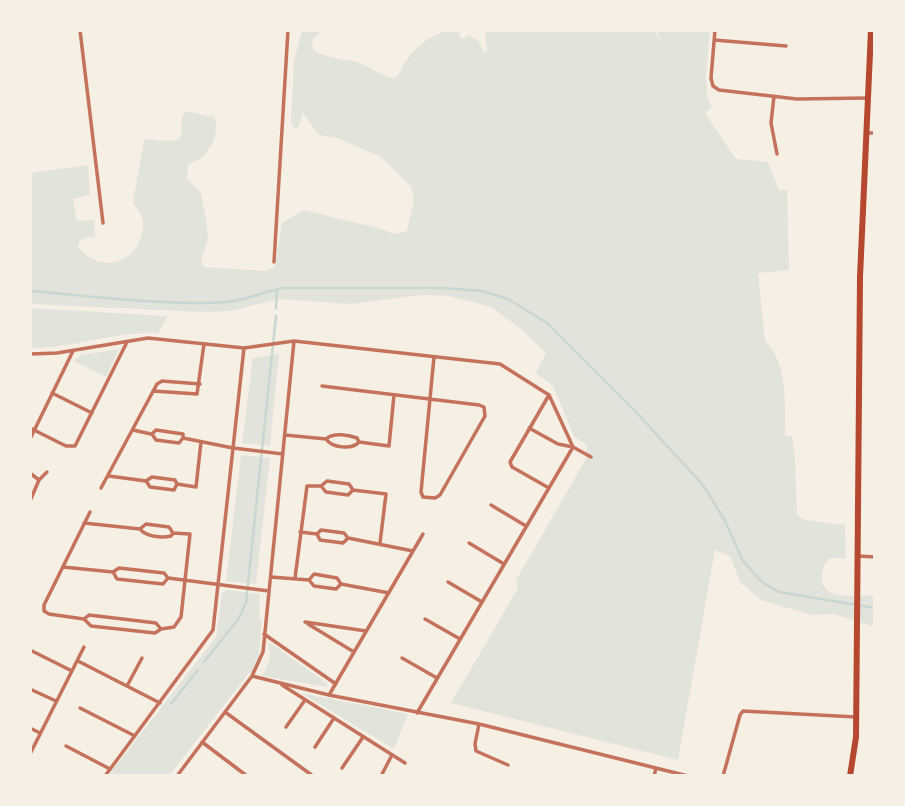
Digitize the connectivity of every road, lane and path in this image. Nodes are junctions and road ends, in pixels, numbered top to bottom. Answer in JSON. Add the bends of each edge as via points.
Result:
{"nodes":[{"id":1,"x":80,"y":30,"type":"edge"},
{"id":2,"x":288,"y":30,"type":"edge"},
{"id":3,"x":715,"y":30,"type":"edge"},
{"id":4,"x":871,"y":30,"type":"edge"},
{"id":5,"x":714,"y":40,"type":"junction"},
{"id":6,"x":786,"y":46,"type":"dead end"},
{"id":7,"x":873,"y":58,"type":"edge"},
{"id":8,"x":774,"y":96,"type":"junction"},
{"id":9,"x":868,"y":98,"type":"junction"},
{"id":10,"x":866,"y":133,"type":"junction"},
{"id":11,"x":875,"y":133,"type":"edge"},
{"id":12,"x":777,"y":154,"type":"dead end"},
{"id":13,"x":103,"y":223,"type":"dead end"},
{"id":14,"x":274,"y":262,"type":"dead end"},
{"id":15,"x":294,"y":341,"type":"junction"},
{"id":16,"x":127,"y":342,"type":"junction"},
{"id":17,"x":204,"y":344,"type":"junction"},
{"id":18,"x":244,"y":348,"type":"junction"},
{"id":19,"x":73,"y":351,"type":"junction"},
{"id":20,"x":30,"y":354,"type":"edge"},
{"id":21,"x":434,"y":357,"type":"junction"},
{"id":22,"x":200,"y":383,"type":"junction"},
{"id":23,"x":322,"y":386,"type":"dead end"},
{"id":24,"x":153,"y":391,"type":"junction"},
{"id":25,"x":52,"y":393,"type":"junction"},
{"id":26,"x":394,"y":395,"type":"junction"},
{"id":27,"x":549,"y":395,"type":"junction"},
{"id":28,"x":430,"y":399,"type":"junction"},
{"id":29,"x":92,"y":413,"type":"junction"},
{"id":30,"x":529,"y":428,"type":"junction"},
{"id":31,"x":32,"y":429,"type":"edge"},
{"id":32,"x":133,"y":430,"type":"junction"},
{"id":33,"x":152,"y":434,"type":"junction"},
{"id":34,"x":285,"y":435,"type":"junction"},
{"id":35,"x":183,"y":438,"type":"junction"},
{"id":36,"x":30,"y":439,"type":"edge"},
{"id":37,"x":326,"y":439,"type":"junction"},
{"id":38,"x":201,"y":441,"type":"junction"},
{"id":39,"x":359,"y":442,"type":"junction"},
{"id":40,"x":573,"y":447,"type":"junction"},
{"id":41,"x":233,"y":448,"type":"junction"},
{"id":42,"x":283,"y":454,"type":"junction"},
{"id":43,"x":591,"y":457,"type":"dead end"},
{"id":44,"x":47,"y":472,"type":"dead end"},
{"id":45,"x":30,"y":473,"type":"edge"},
{"id":46,"x":108,"y":476,"type":"junction"},
{"id":47,"x":39,"y":480,"type":"junction"},
{"id":48,"x":146,"y":481,"type":"junction"},
{"id":49,"x":177,"y":485,"type":"junction"},
{"id":50,"x":321,"y":486,"type":"junction"},
{"id":51,"x":101,"y":488,"type":"dead end"},
{"id":52,"x":549,"y":488,"type":"junction"},
{"id":53,"x":353,"y":490,"type":"junction"},
{"id":54,"x":30,"y":501,"type":"edge"},
{"id":55,"x":491,"y":505,"type":"dead end"},
{"id":56,"x":90,"y":512,"type":"dead end"},
{"id":57,"x":85,"y":523,"type":"junction"},
{"id":58,"x":526,"y":526,"type":"junction"},
{"id":59,"x":140,"y":529,"type":"junction"},
{"id":60,"x":300,"y":532,"type":"junction"},
{"id":61,"x":173,"y":533,"type":"junction"},
{"id":62,"x":317,"y":534,"type":"junction"},
{"id":63,"x":422,"y":534,"type":"dead end"},
{"id":64,"x":348,"y":538,"type":"junction"},
{"id":65,"x":380,"y":543,"type":"junction"},
{"id":66,"x":469,"y":544,"type":"dead end"},
{"id":67,"x":413,"y":551,"type":"junction"},
{"id":68,"x":856,"y":556,"type":"junction"},
{"id":69,"x":875,"y":557,"type":"edge"},
{"id":70,"x":504,"y":564,"type":"junction"},
{"id":71,"x":63,"y":567,"type":"junction"},
{"id":72,"x":113,"y":572,"type":"junction"},
{"id":73,"x":271,"y":577,"type":"junction"},
{"id":74,"x":168,"y":578,"type":"junction"},
{"id":75,"x":295,"y":578,"type":"junction"},
{"id":76,"x":185,"y":580,"type":"junction"},
{"id":77,"x":309,"y":580,"type":"junction"},
{"id":78,"x":448,"y":582,"type":"dead end"},
{"id":79,"x":341,"y":584,"type":"junction"},
{"id":80,"x":218,"y":586,"type":"junction"},
{"id":81,"x":270,"y":591,"type":"junction"},
{"id":82,"x":388,"y":593,"type":"junction"},
{"id":83,"x":482,"y":602,"type":"junction"},
{"id":84,"x":84,"y":619,"type":"junction"},
{"id":85,"x":425,"y":620,"type":"dead end"},
{"id":86,"x":161,"y":629,"type":"junction"},
{"id":87,"x":366,"y":631,"type":"junction"},
{"id":88,"x":264,"y":634,"type":"junction"},
{"id":89,"x":460,"y":639,"type":"junction"},
{"id":90,"x":84,"y":647,"type":"dead end"},
{"id":91,"x":30,"y":650,"type":"edge"},
{"id":92,"x":354,"y":652,"type":"junction"},
{"id":93,"x":142,"y":658,"type":"dead end"},
{"id":94,"x":402,"y":658,"type":"dead end"},
{"id":95,"x":77,"y":660,"type":"junction"},
{"id":96,"x":72,"y":671,"type":"junction"},
{"id":97,"x":252,"y":676,"type":"junction"},
{"id":98,"x":438,"y":678,"type":"junction"},
{"id":99,"x":277,"y":682,"type":"junction"},
{"id":100,"x":336,"y":684,"type":"junction"},
{"id":101,"x":127,"y":686,"type":"junction"},
{"id":102,"x":30,"y":689,"type":"edge"},
{"id":103,"x":329,"y":695,"type":"junction"},
{"id":104,"x":305,"y":700,"type":"junction"},
{"id":105,"x":56,"y":701,"type":"junction"},
{"id":106,"x":160,"y":703,"type":"junction"},
{"id":107,"x":80,"y":708,"type":"dead end"},
{"id":108,"x":225,"y":712,"type":"junction"},
{"id":109,"x":417,"y":713,"type":"junction"},
{"id":110,"x":856,"y":717,"type":"junction"},
{"id":111,"x":334,"y":718,"type":"junction"},
{"id":112,"x":479,"y":724,"type":"junction"},
{"id":113,"x":286,"y":727,"type":"dead end"},
{"id":114,"x":30,"y":728,"type":"edge"},
{"id":115,"x":40,"y":733,"type":"junction"},
{"id":116,"x":135,"y":736,"type":"junction"},
{"id":117,"x":363,"y":737,"type":"junction"},
{"id":118,"x":202,"y":743,"type":"junction"},
{"id":119,"x":66,"y":746,"type":"dead end"},
{"id":120,"x":315,"y":747,"type":"dead end"},
{"id":121,"x":30,"y":754,"type":"edge"},
{"id":122,"x":392,"y":755,"type":"junction"},
{"id":123,"x":405,"y":763,"type":"dead end"},
{"id":124,"x":508,"y":765,"type":"dead end"},
{"id":125,"x":342,"y":768,"type":"dead end"},
{"id":126,"x":656,"y":768,"type":"junction"},
{"id":127,"x":110,"y":769,"type":"junction"},
{"id":128,"x":105,"y":776,"type":"edge"},
{"id":129,"x":178,"y":776,"type":"edge"},
{"id":130,"x":247,"y":776,"type":"edge"},
{"id":131,"x":313,"y":776,"type":"edge"},
{"id":132,"x":380,"y":776,"type":"edge"},
{"id":133,"x":654,"y":776,"type":"edge"},
{"id":134,"x":688,"y":776,"type":"edge"},
{"id":135,"x":723,"y":776,"type":"edge"},
{"id":136,"x":850,"y":776,"type":"edge"}],
"edges":[{"from":1,"to":13,"type":"street"},
{"from":2,"to":14,"type":"street"},
{"from":3,"to":5,"type":"street"},
{"from":4,"to":7,"type":"main road"},
{"from":5,"to":6,"type":"street"},
{"from":5,"to":8,"type":"street","via":[[711,78],[715,88]]},
{"from":7,"to":9,"type":"main road"},
{"from":8,"to":9,"type":"street"},
{"from":8,"to":12,"type":"street","via":[[771,123]]},
{"from":9,"to":10,"type":"main road"},
{"from":10,"to":11,"type":"street"},
{"from":10,"to":68,"type":"main road"},
{"from":15,"to":18,"type":"street"},
{"from":15,"to":21,"type":"street"},
{"from":15,"to":34,"type":"street"},
{"from":16,"to":17,"type":"street","via":[[151,338]]},
{"from":16,"to":19,"type":"street"},
{"from":16,"to":29,"type":"street"},
{"from":17,"to":18,"type":"street"},
{"from":17,"to":22,"type":"street"},
{"from":18,"to":41,"type":"street"},
{"from":19,"to":20,"type":"street"},
{"from":19,"to":25,"type":"street"},
{"from":21,"to":27,"type":"street","via":[[503,365]]},
{"from":21,"to":28,"type":"street"},
{"from":22,"to":24,"type":"street","via":[[162,381]]},
{"from":22,"to":24,"type":"street","via":[[194,395]]},
{"from":23,"to":26,"type":"street"},
{"from":24,"to":32,"type":"street"},
{"from":25,"to":29,"type":"street"},
{"from":25,"to":31,"type":"street"},
{"from":26,"to":28,"type":"street"},
{"from":26,"to":39,"type":"street","via":[[389,446]]},
{"from":27,"to":30,"type":"street"},
{"from":27,"to":40,"type":"street"},
{"from":28,"to":28,"type":"street","via":[[479,405],[486,412],[440,495],[429,499],[421,492]]},
{"from":29,"to":31,"type":"street","via":[[72,447]]},
{"from":30,"to":40,"type":"street"},
{"from":30,"to":52,"type":"street","via":[[510,464]]},
{"from":31,"to":36,"type":"street"},
{"from":32,"to":33,"type":"street"},
{"from":32,"to":46,"type":"street"},
{"from":33,"to":35,"type":"street","via":[[156,440],[179,443]]},
{"from":33,"to":35,"type":"street","via":[[156,429],[179,432]]},
{"from":34,"to":37,"type":"street"},
{"from":34,"to":42,"type":"street"},
{"from":35,"to":38,"type":"street"},
{"from":37,"to":39,"type":"street","via":[[333,445],[351,447]]},
{"from":37,"to":39,"type":"street","via":[[333,434],[353,436]]},
{"from":38,"to":41,"type":"street"},
{"from":38,"to":49,"type":"street","via":[[195,487]]},
{"from":40,"to":43,"type":"street"},
{"from":40,"to":52,"type":"street"},
{"from":41,"to":42,"type":"street"},
{"from":41,"to":80,"type":"street"},
{"from":42,"to":73,"type":"street"},
{"from":44,"to":47,"type":"street"},
{"from":45,"to":47,"type":"street"},
{"from":46,"to":48,"type":"street"},
{"from":46,"to":51,"type":"street"},
{"from":47,"to":54,"type":"street"},
{"from":48,"to":49,"type":"street","via":[[152,477],[175,480]]},
{"from":48,"to":49,"type":"street","via":[[150,487],[174,490]]},
{"from":50,"to":53,"type":"street","via":[[326,492],[348,495]]},
{"from":50,"to":53,"type":"street","via":[[327,481],[349,484]]},
{"from":50,"to":60,"type":"street","via":[[307,486]]},
{"from":52,"to":58,"type":"street"},
{"from":53,"to":65,"type":"street","via":[[386,494]]},
{"from":55,"to":58,"type":"street"},
{"from":56,"to":57,"type":"street"},
{"from":57,"to":59,"type":"street"},
{"from":57,"to":71,"type":"street"},
{"from":58,"to":70,"type":"street"},
{"from":59,"to":61,"type":"street","via":[[166,537]]},
{"from":59,"to":61,"type":"street","via":[[146,524],[169,527]]},
{"from":60,"to":62,"type":"street"},
{"from":60,"to":75,"type":"street"},
{"from":61,"to":76,"type":"street","via":[[190,534]]},
{"from":62,"to":64,"type":"street","via":[[321,530],[344,533]]},
{"from":62,"to":64,"type":"street","via":[[320,540],[343,543]]},
{"from":63,"to":67,"type":"street"},
{"from":64,"to":65,"type":"street"},
{"from":65,"to":67,"type":"street"},
{"from":66,"to":70,"type":"street"},
{"from":67,"to":82,"type":"street"},
{"from":68,"to":69,"type":"street"},
{"from":68,"to":110,"type":"main road"},
{"from":70,"to":83,"type":"street"},
{"from":71,"to":72,"type":"street"},
{"from":71,"to":84,"type":"street","via":[[44,611]]},
{"from":72,"to":74,"type":"street","via":[[118,568],[164,573]]},
{"from":72,"to":74,"type":"street","via":[[117,579],[163,584]]},
{"from":73,"to":75,"type":"street"},
{"from":73,"to":81,"type":"street"},
{"from":74,"to":76,"type":"street"},
{"from":75,"to":77,"type":"street"},
{"from":76,"to":80,"type":"street"},
{"from":76,"to":86,"type":"street","via":[[181,617],[174,627]]},
{"from":77,"to":79,"type":"street","via":[[314,586],[336,589]]},
{"from":77,"to":79,"type":"street","via":[[314,574],[337,578]]},
{"from":78,"to":83,"type":"street"},
{"from":79,"to":82,"type":"street"},
{"from":80,"to":81,"type":"street"},
{"from":80,"to":106,"type":"street","via":[[212,634]]},
{"from":81,"to":88,"type":"street"},
{"from":82,"to":87,"type":"street"},
{"from":83,"to":89,"type":"street"},
{"from":84,"to":86,"type":"street","via":[[89,615],[143,622]]},
{"from":84,"to":86,"type":"street","via":[[91,626],[155,634]]},
{"from":85,"to":89,"type":"street"},
{"from":87,"to":92,"type":"street"},
{"from":87,"to":92,"type":"street","via":[[304,622]]},
{"from":88,"to":97,"type":"street","via":[[261,660]]},
{"from":88,"to":100,"type":"street"},
{"from":89,"to":98,"type":"street"},
{"from":90,"to":95,"type":"street"},
{"from":91,"to":96,"type":"street"},
{"from":92,"to":100,"type":"street"},
{"from":93,"to":101,"type":"street"},
{"from":94,"to":98,"type":"street"},
{"from":95,"to":96,"type":"street"},
{"from":95,"to":101,"type":"street"},
{"from":96,"to":105,"type":"street"},
{"from":97,"to":99,"type":"street"},
{"from":97,"to":108,"type":"street"},
{"from":98,"to":109,"type":"street"},
{"from":99,"to":103,"type":"street"},
{"from":99,"to":104,"type":"street"},
{"from":100,"to":103,"type":"street"},
{"from":101,"to":106,"type":"street"},
{"from":102,"to":105,"type":"street"},
{"from":103,"to":109,"type":"street"},
{"from":104,"to":111,"type":"street"},
{"from":104,"to":113,"type":"street"},
{"from":105,"to":115,"type":"street"},
{"from":106,"to":116,"type":"street"},
{"from":107,"to":116,"type":"street"},
{"from":108,"to":118,"type":"street"},
{"from":108,"to":131,"type":"street"},
{"from":109,"to":112,"type":"street"},
{"from":110,"to":135,"type":"street","via":[[743,711]]},
{"from":110,"to":136,"type":"main road"},
{"from":111,"to":117,"type":"street"},
{"from":111,"to":120,"type":"street"},
{"from":112,"to":124,"type":"street","via":[[476,751]]},
{"from":112,"to":126,"type":"street"},
{"from":114,"to":115,"type":"street"},
{"from":115,"to":121,"type":"street"},
{"from":116,"to":127,"type":"street"},
{"from":117,"to":122,"type":"street"},
{"from":117,"to":125,"type":"street"},
{"from":118,"to":129,"type":"street"},
{"from":118,"to":130,"type":"street"},
{"from":119,"to":127,"type":"street"},
{"from":122,"to":123,"type":"street"},
{"from":122,"to":132,"type":"street"},
{"from":126,"to":133,"type":"street"},
{"from":126,"to":134,"type":"street"},
{"from":127,"to":128,"type":"street"}]}
